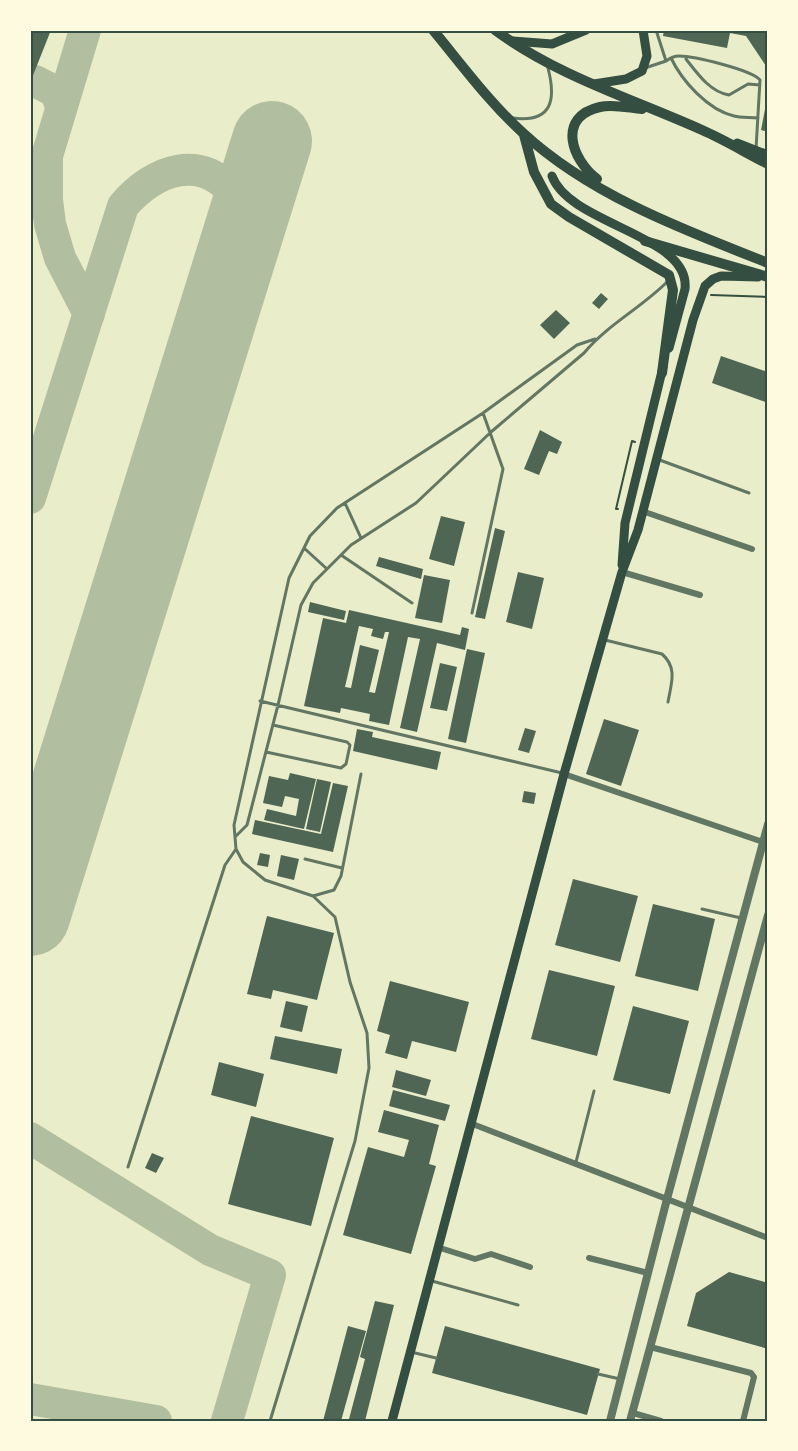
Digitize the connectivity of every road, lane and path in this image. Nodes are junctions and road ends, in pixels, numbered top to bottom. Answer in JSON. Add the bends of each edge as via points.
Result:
{"nodes":[{"id":1,"x":433,"y":30,"type":"edge"},
{"id":2,"x":586,"y":30,"type":"edge"},
{"id":3,"x":643,"y":30,"type":"edge"},
{"id":4,"x":656,"y":30,"type":"edge"},
{"id":5,"x":502,"y":34,"type":"edge"},
{"id":6,"x":671,"y":57,"type":"junction"},
{"id":7,"x":686,"y":57,"type":"junction"},
{"id":8,"x":666,"y":61,"type":"junction"},
{"id":9,"x":547,"y":62,"type":"junction"},
{"id":10,"x":645,"y":68,"type":"junction"},
{"id":11,"x":592,"y":84,"type":"junction"},
{"id":12,"x":760,"y":85,"type":"junction"},
{"id":13,"x":654,"y":110,"type":"junction"},
{"id":14,"x":506,"y":117,"type":"junction"},
{"id":15,"x":758,"y":118,"type":"junction"},
{"id":16,"x":704,"y":131,"type":"junction"},
{"id":17,"x":524,"y":134,"type":"junction"},
{"id":18,"x":756,"y":150,"type":"junction"},
{"id":19,"x":768,"y":155,"type":"edge"},
{"id":20,"x":768,"y":164,"type":"edge"},
{"id":21,"x":552,"y":176,"type":"dead end"},
{"id":22,"x":627,"y":202,"type":"junction"},
{"id":23,"x":645,"y":241,"type":"junction"},
{"id":24,"x":768,"y":263,"type":"edge"},
{"id":25,"x":767,"y":277,"type":"edge"},
{"id":26,"x":670,"y":278,"type":"junction"},
{"id":27,"x":702,"y":294,"type":"junction"},
{"id":28,"x":768,"y":297,"type":"edge"},
{"id":29,"x":595,"y":339,"type":"junction"},
{"id":30,"x":662,"y":373,"type":"junction"},
{"id":31,"x":483,"y":413,"type":"junction"},
{"id":32,"x":491,"y":432,"type":"junction"},
{"id":33,"x":656,"y":459,"type":"junction"},
{"id":34,"x":749,"y":493,"type":"dead end"},
{"id":35,"x":345,"y":503,"type":"junction"},
{"id":36,"x":642,"y":511,"type":"junction"},
{"id":37,"x":361,"y":538,"type":"junction"},
{"id":38,"x":304,"y":548,"type":"junction"},
{"id":39,"x":752,"y":549,"type":"dead end"},
{"id":40,"x":341,"y":555,"type":"junction"},
{"id":41,"x":327,"y":568,"type":"junction"},
{"id":42,"x":622,"y":572,"type":"junction"},
{"id":43,"x":700,"y":595,"type":"dead end"},
{"id":44,"x":412,"y":603,"type":"dead end"},
{"id":45,"x":472,"y":613,"type":"dead end"},
{"id":46,"x":603,"y":640,"type":"junction"},
{"id":47,"x":260,"y":701,"type":"junction"},
{"id":48,"x":668,"y":702,"type":"dead end"},
{"id":49,"x":278,"y":705,"type":"junction"},
{"id":50,"x":273,"y":725,"type":"junction"},
{"id":51,"x":266,"y":752,"type":"junction"},
{"id":52,"x":361,"y":774,"type":"dead end"},
{"id":53,"x":564,"y":774,"type":"junction"},
{"id":54,"x":768,"y":824,"type":"edge"},
{"id":55,"x":236,"y":836,"type":"junction"},
{"id":56,"x":763,"y":842,"type":"junction"},
{"id":57,"x":236,"y":849,"type":"junction"},
{"id":58,"x":305,"y":859,"type":"dead end"},
{"id":59,"x":342,"y":868,"type":"junction"},
{"id":60,"x":314,"y":896,"type":"junction"},
{"id":61,"x":702,"y":909,"type":"dead end"},
{"id":62,"x":768,"y":915,"type":"edge"},
{"id":63,"x":743,"y":918,"type":"junction"},
{"id":64,"x":594,"y":1091,"type":"dead end"},
{"id":65,"x":470,"y":1124,"type":"junction"},
{"id":66,"x":575,"y":1164,"type":"junction"},
{"id":67,"x":128,"y":1167,"type":"dead end"},
{"id":68,"x":667,"y":1199,"type":"junction"},
{"id":69,"x":688,"y":1207,"type":"junction"},
{"id":70,"x":768,"y":1238,"type":"edge"},
{"id":71,"x":437,"y":1247,"type":"junction"},
{"id":72,"x":589,"y":1258,"type":"dead end"},
{"id":73,"x":530,"y":1267,"type":"dead end"},
{"id":74,"x":648,"y":1273,"type":"junction"},
{"id":75,"x":428,"y":1280,"type":"junction"},
{"id":76,"x":518,"y":1305,"type":"dead end"},
{"id":77,"x":650,"y":1347,"type":"junction"},
{"id":78,"x":410,"y":1352,"type":"junction"},
{"id":79,"x":436,"y":1358,"type":"dead end"},
{"id":80,"x":598,"y":1374,"type":"dead end"},
{"id":81,"x":621,"y":1380,"type":"junction"},
{"id":82,"x":632,"y":1417,"type":"edge"},
{"id":83,"x":270,"y":1421,"type":"edge"},
{"id":84,"x":392,"y":1421,"type":"edge"},
{"id":85,"x":610,"y":1421,"type":"edge"},
{"id":86,"x":661,"y":1421,"type":"edge"},
{"id":87,"x":743,"y":1421,"type":"edge"}],
"edges":[{"from":1,"to":14,"type":"highway"},
{"from":2,"to":5,"type":"main road","via":[[552,44]]},
{"from":3,"to":10,"type":"main road"},
{"from":4,"to":8,"type":"lane"},
{"from":5,"to":9,"type":"highway"},
{"from":6,"to":7,"type":"lane"},
{"from":6,"to":8,"type":"lane"},
{"from":6,"to":15,"type":"lane","via":[[689,85],[717,109],[733,116]]},
{"from":7,"to":12,"type":"lane","via":[[756,75]]},
{"from":7,"to":12,"type":"lane","via":[[707,83],[722,94],[729,95],[748,84]]},
{"from":8,"to":10,"type":"lane"},
{"from":9,"to":11,"type":"highway"},
{"from":9,"to":14,"type":"lane","via":[[553,90],[548,110],[531,118]]},
{"from":10,"to":11,"type":"main road","via":[[626,79]]},
{"from":11,"to":13,"type":"highway"},
{"from":12,"to":15,"type":"lane"},
{"from":13,"to":16,"type":"highway"},
{"from":13,"to":22,"type":"highway","via":[[599,107],[584,115],[574,130],[573,147],[581,164]]},
{"from":14,"to":17,"type":"highway"},
{"from":15,"to":18,"type":"lane"},
{"from":16,"to":18,"type":"main road"},
{"from":16,"to":20,"type":"highway"},
{"from":17,"to":22,"type":"highway","via":[[560,162]]},
{"from":17,"to":26,"type":"highway","via":[[534,172],[551,204],[661,268]]},
{"from":18,"to":19,"type":"main road"},
{"from":21,"to":23,"type":"main road","via":[[569,200]]},
{"from":22,"to":24,"type":"highway"},
{"from":23,"to":25,"type":"highway"},
{"from":23,"to":30,"type":"main road","via":[[679,264],[686,280]]},
{"from":25,"to":27,"type":"main road","via":[[717,277],[707,283]]},
{"from":26,"to":29,"type":"lane","via":[[654,296]]},
{"from":26,"to":30,"type":"highway","via":[[673,290]]},
{"from":27,"to":28,"type":"path"},
{"from":27,"to":33,"type":"main road"},
{"from":29,"to":31,"type":"lane","via":[[577,345]]},
{"from":29,"to":32,"type":"lane","via":[[584,353]]},
{"from":30,"to":42,"type":"main road","via":[[625,523]]},
{"from":31,"to":32,"type":"lane"},
{"from":31,"to":35,"type":"lane"},
{"from":32,"to":37,"type":"lane","via":[[416,502]]},
{"from":32,"to":45,"type":"lane","via":[[503,469]]},
{"from":33,"to":34,"type":"lane"},
{"from":33,"to":36,"type":"main road"},
{"from":35,"to":37,"type":"lane"},
{"from":35,"to":38,"type":"lane","via":[[309,536]]},
{"from":36,"to":39,"type":"street"},
{"from":36,"to":42,"type":"main road"},
{"from":37,"to":40,"type":"lane"},
{"from":38,"to":41,"type":"lane"},
{"from":38,"to":47,"type":"lane","via":[[289,578]]},
{"from":40,"to":41,"type":"lane"},
{"from":40,"to":44,"type":"lane"},
{"from":41,"to":49,"type":"lane","via":[[313,582],[301,605]]},
{"from":42,"to":43,"type":"street"},
{"from":42,"to":46,"type":"main road"},
{"from":46,"to":48,"type":"lane","via":[[662,654],[669,660],[674,671]]},
{"from":46,"to":53,"type":"main road"},
{"from":47,"to":49,"type":"lane"},
{"from":47,"to":55,"type":"lane","via":[[234,825]]},
{"from":49,"to":50,"type":"lane"},
{"from":49,"to":53,"type":"lane"},
{"from":50,"to":51,"type":"lane"},
{"from":50,"to":51,"type":"lane","via":[[347,742],[350,745],[346,764],[341,768]]},
{"from":51,"to":55,"type":"lane","via":[[246,825]]},
{"from":52,"to":59,"type":"lane"},
{"from":53,"to":56,"type":"street"},
{"from":53,"to":65,"type":"main road"},
{"from":54,"to":56,"type":"street"},
{"from":55,"to":57,"type":"lane"},
{"from":56,"to":63,"type":"street"},
{"from":57,"to":60,"type":"lane","via":[[243,862],[265,880]]},
{"from":57,"to":67,"type":"lane","via":[[225,865]]},
{"from":58,"to":59,"type":"lane"},
{"from":59,"to":60,"type":"lane","via":[[334,890]]},
{"from":60,"to":83,"type":"lane","via":[[335,917],[367,1033],[369,1068],[352,1152]]},
{"from":61,"to":63,"type":"lane"},
{"from":62,"to":69,"type":"street"},
{"from":63,"to":68,"type":"street"},
{"from":64,"to":66,"type":"lane"},
{"from":65,"to":66,"type":"street"},
{"from":65,"to":71,"type":"main road"},
{"from":66,"to":68,"type":"street"},
{"from":68,"to":69,"type":"street"},
{"from":68,"to":74,"type":"street"},
{"from":69,"to":70,"type":"street"},
{"from":69,"to":77,"type":"street"},
{"from":71,"to":73,"type":"street","via":[[476,1259],[491,1254]]},
{"from":71,"to":75,"type":"main road"},
{"from":72,"to":74,"type":"street"},
{"from":74,"to":81,"type":"street"},
{"from":75,"to":76,"type":"lane"},
{"from":75,"to":78,"type":"main road"},
{"from":77,"to":82,"type":"street"},
{"from":77,"to":87,"type":"street","via":[[748,1371],[754,1377]]},
{"from":78,"to":79,"type":"lane"},
{"from":78,"to":84,"type":"main road"},
{"from":80,"to":81,"type":"lane"},
{"from":81,"to":85,"type":"street"},
{"from":82,"to":86,"type":"street"}]}
